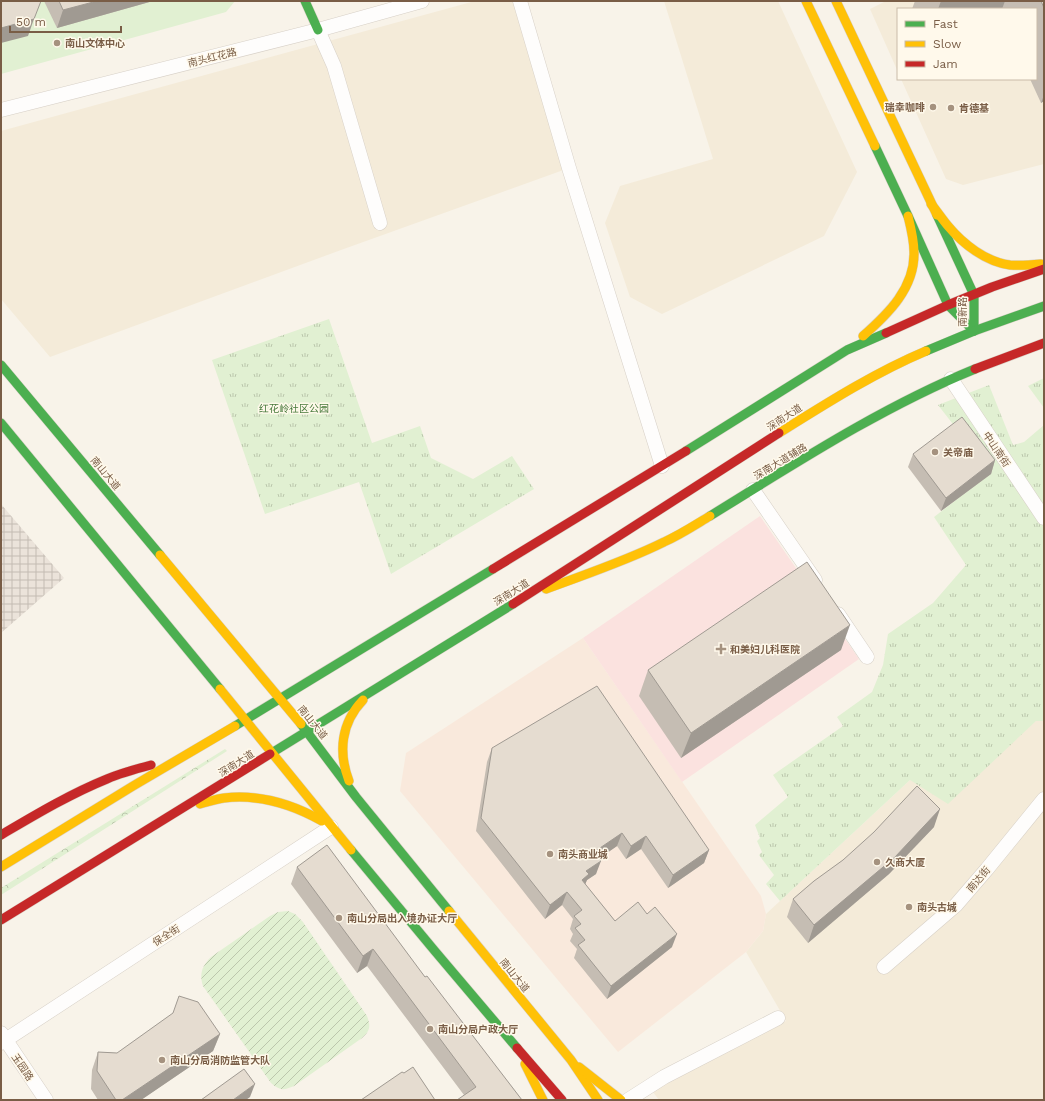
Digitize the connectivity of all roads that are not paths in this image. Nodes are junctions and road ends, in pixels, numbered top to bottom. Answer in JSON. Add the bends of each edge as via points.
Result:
{"nodes":[{"id":1,"x":305,"y":1,"type":"edge"},
{"id":2,"x":422,"y":1,"type":"edge"},
{"id":3,"x":520,"y":1,"type":"edge"},
{"id":4,"x":806,"y":1,"type":"edge"},
{"id":5,"x":836,"y":1,"type":"edge"},
{"id":6,"x":318,"y":30,"type":"junction"},
{"id":7,"x":1,"y":110,"type":"edge"},
{"id":8,"x":931,"y":204,"type":"junction"},
{"id":9,"x":908,"y":216,"type":"junction"},
{"id":10,"x":380,"y":223,"type":"dead end"},
{"id":11,"x":1044,"y":264,"type":"edge"},
{"id":12,"x":1044,"y":269,"type":"edge"},
{"id":13,"x":974,"y":295,"type":"junction"},
{"id":14,"x":948,"y":305,"type":"junction"},
{"id":15,"x":1044,"y":306,"type":"edge"},
{"id":16,"x":974,"y":332,"type":"junction"},
{"id":17,"x":1044,"y":343,"type":"edge"},
{"id":18,"x":847,"y":350,"type":"junction"},
{"id":19,"x":1,"y":365,"type":"edge"},
{"id":20,"x":951,"y":379,"type":"junction"},
{"id":21,"x":1,"y":423,"type":"edge"},
{"id":22,"x":662,"y":466,"type":"junction"},
{"id":23,"x":753,"y":490,"type":"junction"},
{"id":24,"x":1044,"y":518,"type":"edge"},
{"id":25,"x":822,"y":591,"type":"edge"},
{"id":26,"x":527,"y":596,"type":"junction"},
{"id":27,"x":831,"y":604,"type":"edge"},
{"id":28,"x":867,"y":657,"type":"dead end"},
{"id":29,"x":373,"y":690,"type":"junction"},
{"id":30,"x":280,"y":698,"type":"junction"},
{"id":31,"x":246,"y":720,"type":"junction"},
{"id":32,"x":307,"y":732,"type":"junction"},
{"id":33,"x":272,"y":753,"type":"junction"},
{"id":34,"x":183,"y":756,"type":"junction"},
{"id":35,"x":356,"y":797,"type":"junction"},
{"id":36,"x":1044,"y":799,"type":"edge"},
{"id":37,"x":172,"y":814,"type":"junction"},
{"id":38,"x":331,"y":827,"type":"junction"},
{"id":39,"x":1,"y":835,"type":"edge"},
{"id":40,"x":1,"y":867,"type":"edge"},
{"id":41,"x":1,"y":920,"type":"edge"},
{"id":42,"x":884,"y":967,"type":"dead end"},
{"id":43,"x":778,"y":1018,"type":"dead end"},
{"id":44,"x":3,"y":1039,"type":"edge"},
{"id":45,"x":519,"y":1051,"type":"junction"},
{"id":46,"x":571,"y":1060,"type":"junction"},
{"id":47,"x":46,"y":1100,"type":"edge"},
{"id":48,"x":543,"y":1100,"type":"edge"},
{"id":49,"x":562,"y":1100,"type":"edge"},
{"id":50,"x":598,"y":1100,"type":"edge"},
{"id":51,"x":622,"y":1100,"type":"edge"},
{"id":52,"x":628,"y":1100,"type":"edge"}],
"edges":[{"from":1,"to":6,"type":"main road"},
{"from":2,"to":6,"type":"street","name":"南头红花路"},
{"from":3,"to":22,"type":"street","via":[[568,168]]},
{"from":4,"to":9,"type":"main road","name":"南新路"},
{"from":5,"to":8,"type":"main road","name":"南新路"},
{"from":6,"to":7,"type":"street","name":"南头红花路"},
{"from":6,"to":10,"type":"street","via":[[334,66]]},
{"from":8,"to":11,"type":"main road","via":[[952,230],[984,255],[1002,263],[1020,266]]},
{"from":8,"to":13,"type":"main road","name":"南新路"},
{"from":9,"to":14,"type":"main road","name":"南新路"},
{"from":9,"to":18,"type":"main road","via":[[914,258],[909,281],[894,306],[881,321]]},
{"from":12,"to":13,"type":"main road"},
{"from":13,"to":14,"type":"main road"},
{"from":13,"to":16,"type":"main road","name":"南新路"},
{"from":14,"to":16,"type":"main road","name":"南新路"},
{"from":14,"to":18,"type":"main road"},
{"from":15,"to":16,"type":"main road","name":"深南大道"},
{"from":16,"to":26,"type":"main road","name":"深南大道","via":[[908,359],[825,404]]},
{"from":17,"to":20,"type":"main road","name":"深南大道辅路"},
{"from":18,"to":22,"type":"main road"},
{"from":19,"to":30,"type":"main road","name":"南山大道"},
{"from":20,"to":23,"type":"main road","name":"深南大道辅路","via":[[875,418]]},
{"from":20,"to":24,"type":"street","name":"中山南街"},
{"from":21,"to":31,"type":"main road"},
{"from":22,"to":30,"type":"main road"},
{"from":23,"to":25,"type":"street"},
{"from":23,"to":26,"type":"main road","name":"深南大道辅路","via":[[659,545]]},
{"from":26,"to":29,"type":"main road","name":"深南大道"},
{"from":27,"to":28,"type":"street"},
{"from":29,"to":32,"type":"main road","name":"深南大道"},
{"from":29,"to":35,"type":"main road","via":[[358,705],[348,722],[344,740],[346,773]]},
{"from":30,"to":31,"type":"main road"},
{"from":30,"to":32,"type":"main road","name":"南山大道"},
{"from":31,"to":33,"type":"main road"},
{"from":31,"to":34,"type":"main road"},
{"from":32,"to":33,"type":"main road","name":"深南大道"},
{"from":32,"to":35,"type":"main road","name":"南山大道"},
{"from":33,"to":37,"type":"main road","name":"深南大道"},
{"from":33,"to":38,"type":"main road"},
{"from":34,"to":39,"type":"main road","via":[[108,779]]},
{"from":34,"to":40,"type":"main road"},
{"from":35,"to":46,"type":"main road","name":"南山大道"},
{"from":36,"to":42,"type":"street","name":"南达街","via":[[956,905]]},
{"from":37,"to":38,"type":"main road","via":[[223,798],[246,798],[292,805],[309,812]]},
{"from":37,"to":41,"type":"main road","name":"深南大道"},
{"from":38,"to":44,"type":"street","name":"保全街"},
{"from":38,"to":45,"type":"main road"},
{"from":43,"to":52,"type":"street","via":[[664,1077]]},
{"from":44,"to":47,"type":"street","name":"玉园路"},
{"from":45,"to":48,"type":"main road"},
{"from":45,"to":49,"type":"main road"},
{"from":46,"to":50,"type":"main road","name":"南山大道"},
{"from":46,"to":51,"type":"main road"}]}
